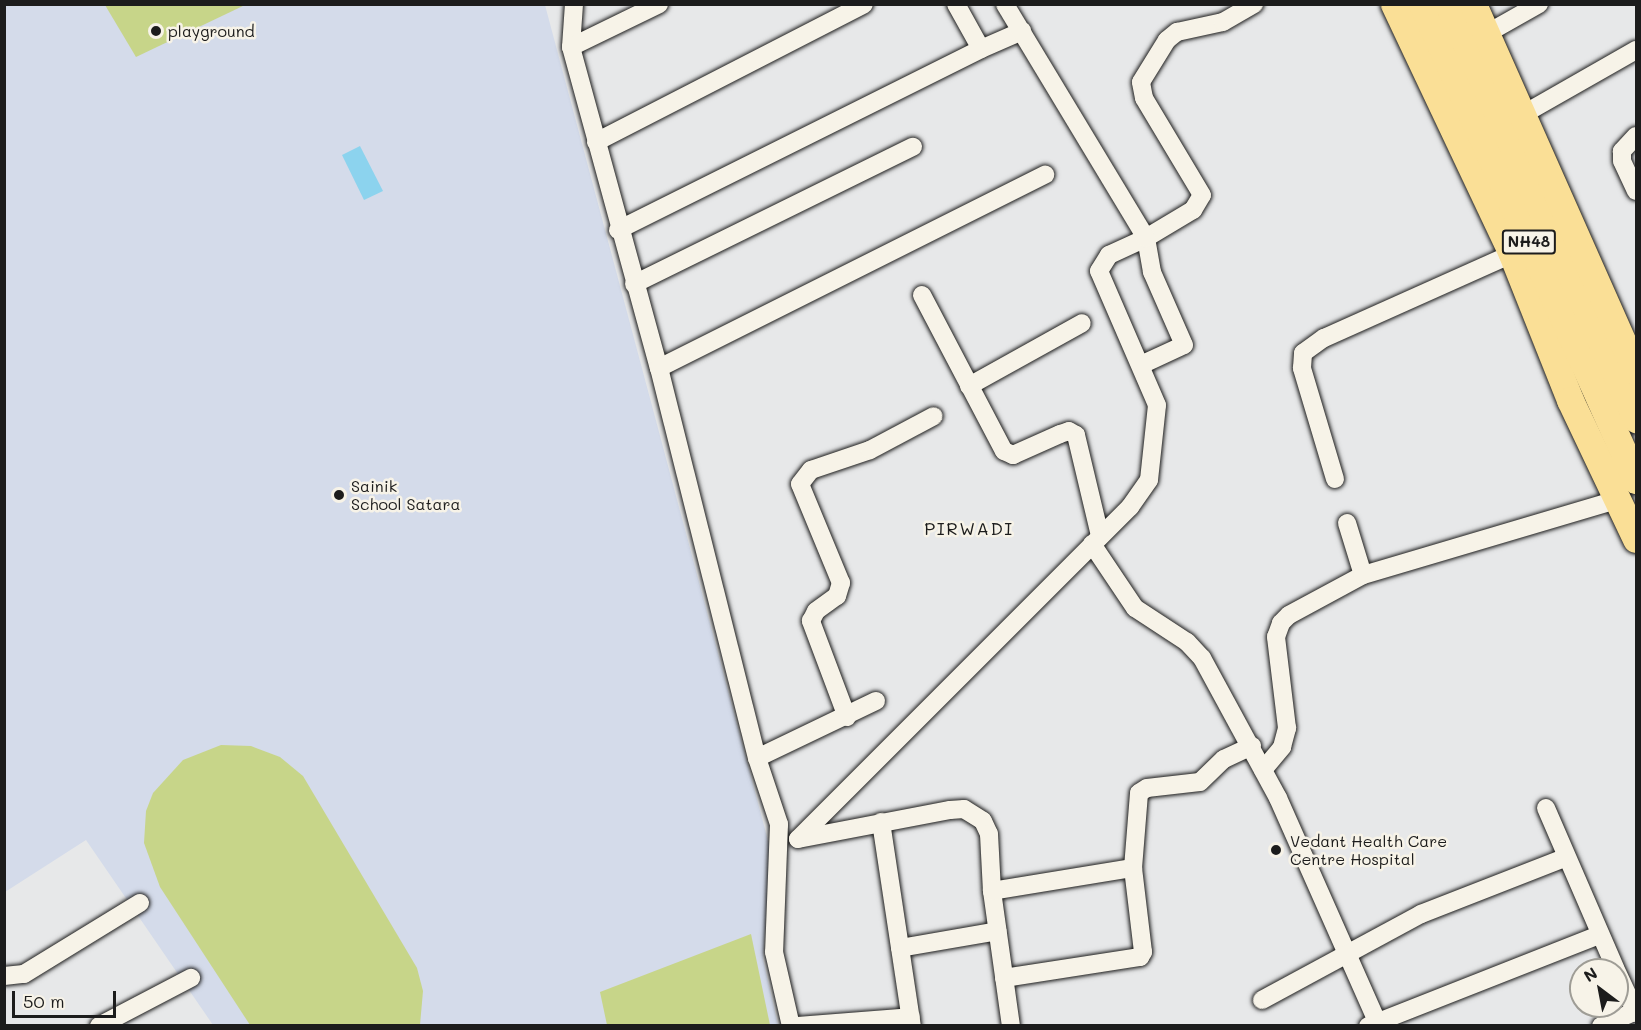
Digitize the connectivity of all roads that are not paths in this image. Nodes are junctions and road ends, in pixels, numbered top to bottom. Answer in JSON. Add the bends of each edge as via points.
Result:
{"nodes":[{"id":1,"x":574,"y":4,"type":"edge"},
{"id":2,"x":659,"y":4,"type":"edge"},
{"id":3,"x":864,"y":4,"type":"edge"},
{"id":4,"x":1005,"y":4,"type":"edge"},
{"id":5,"x":1254,"y":4,"type":"edge"},
{"id":6,"x":1395,"y":4,"type":"edge"},
{"id":7,"x":1422,"y":4,"type":"edge"},
{"id":8,"x":1448,"y":4,"type":"edge"},
{"id":9,"x":1473,"y":4,"type":"edge"},
{"id":10,"x":1539,"y":4,"type":"edge"},
{"id":11,"x":962,"y":7,"type":"edge"},
{"id":12,"x":1022,"y":31,"type":"junction"},
{"id":13,"x":1486,"y":34,"type":"junction"},
{"id":14,"x":571,"y":47,"type":"junction"},
{"id":15,"x":981,"y":49,"type":"junction"},
{"id":16,"x":1636,"y":50,"type":"edge"},
{"id":17,"x":1522,"y":115,"type":"junction"},
{"id":18,"x":1636,"y":136,"type":"edge"},
{"id":19,"x":597,"y":142,"type":"junction"},
{"id":20,"x":913,"y":147,"type":"dead end"},
{"id":21,"x":1045,"y":175,"type":"dead end"},
{"id":22,"x":1636,"y":191,"type":"edge"},
{"id":23,"x":618,"y":230,"type":"junction"},
{"id":24,"x":1146,"y":238,"type":"junction"},
{"id":25,"x":1512,"y":254,"type":"junction"},
{"id":26,"x":634,"y":284,"type":"junction"},
{"id":27,"x":922,"y":295,"type":"dead end"},
{"id":28,"x":1082,"y":323,"type":"dead end"},
{"id":29,"x":1143,"y":364,"type":"junction"},
{"id":30,"x":659,"y":368,"type":"junction"},
{"id":31,"x":1636,"y":372,"type":"edge"},
{"id":32,"x":969,"y":386,"type":"junction"},
{"id":33,"x":934,"y":416,"type":"dead end"},
{"id":34,"x":1636,"y":419,"type":"edge"},
{"id":35,"x":1335,"y":479,"type":"dead end"},
{"id":36,"x":1628,"y":490,"type":"edge"},
{"id":37,"x":1347,"y":523,"type":"dead end"},
{"id":38,"x":1636,"y":539,"type":"edge"},
{"id":39,"x":1096,"y":540,"type":"junction"},
{"id":40,"x":1362,"y":575,"type":"junction"},
{"id":41,"x":876,"y":701,"type":"dead end"},
{"id":42,"x":847,"y":717,"type":"junction"},
{"id":43,"x":1252,"y":746,"type":"junction"},
{"id":44,"x":757,"y":758,"type":"junction"},
{"id":45,"x":1263,"y":770,"type":"junction"},
{"id":46,"x":1546,"y":807,"type":"dead end"},
{"id":47,"x":881,"y":822,"type":"junction"},
{"id":48,"x":798,"y":839,"type":"junction"},
{"id":49,"x":778,"y":843,"type":"junction"},
{"id":50,"x":1565,"y":858,"type":"junction"},
{"id":51,"x":1133,"y":868,"type":"junction"},
{"id":52,"x":992,"y":891,"type":"junction"},
{"id":53,"x":140,"y":903,"type":"dead end"},
{"id":54,"x":998,"y":932,"type":"junction"},
{"id":55,"x":1599,"y":935,"type":"junction"},
{"id":56,"x":900,"y":948,"type":"junction"},
{"id":57,"x":1345,"y":952,"type":"junction"},
{"id":58,"x":1610,"y":958,"type":"edge"},
{"id":59,"x":4,"y":976,"type":"edge"},
{"id":60,"x":191,"y":978,"type":"dead end"},
{"id":61,"x":1004,"y":978,"type":"junction"},
{"id":62,"x":1629,"y":998,"type":"edge"},
{"id":63,"x":1262,"y":1000,"type":"dead end"},
{"id":64,"x":1636,"y":1012,"type":"edge"},
{"id":65,"x":912,"y":1021,"type":"edge"},
{"id":66,"x":1374,"y":1024,"type":"edge"},
{"id":67,"x":99,"y":1026,"type":"edge"},
{"id":68,"x":791,"y":1026,"type":"edge"},
{"id":69,"x":797,"y":1026,"type":"edge"},
{"id":70,"x":1011,"y":1026,"type":"edge"},
{"id":71,"x":1601,"y":1026,"type":"edge"}],
"edges":[{"from":1,"to":14,"type":"street"},
{"from":2,"to":14,"type":"street"},
{"from":3,"to":19,"type":"street"},
{"from":4,"to":12,"type":"street"},
{"from":5,"to":24,"type":"street","via":[[1223,22],[1172,36],[1141,82],[1144,98],[1202,195],[1194,210]]},
{"from":6,"to":25,"type":"highway"},
{"from":7,"to":36,"type":"highway","number":"NH48"},
{"from":8,"to":34,"type":"highway","number":"NH48"},
{"from":9,"to":13,"type":"highway"},
{"from":10,"to":13,"type":"street"},
{"from":11,"to":15,"type":"street"},
{"from":12,"to":15,"type":"street"},
{"from":12,"to":24,"type":"street"},
{"from":13,"to":17,"type":"highway"},
{"from":14,"to":19,"type":"street"},
{"from":15,"to":23,"type":"street"},
{"from":16,"to":17,"type":"street"},
{"from":17,"to":31,"type":"highway"},
{"from":18,"to":22,"type":"street","via":[[1622,151],[1622,161]]},
{"from":19,"to":23,"type":"street"},
{"from":20,"to":26,"type":"street"},
{"from":21,"to":30,"type":"street"},
{"from":23,"to":26,"type":"street"},
{"from":24,"to":29,"type":"street","via":[[1152,272],[1184,345]]},
{"from":24,"to":29,"type":"street","via":[[1109,255],[1099,271]]},
{"from":25,"to":35,"type":"street","via":[[1324,338],[1303,353],[1302,368]]},
{"from":25,"to":36,"type":"highway","via":[[1570,400]]},
{"from":26,"to":30,"type":"street"},
{"from":27,"to":32,"type":"street"},
{"from":28,"to":32,"type":"street"},
{"from":29,"to":39,"type":"street","via":[[1157,405],[1149,480],[1130,507]]},
{"from":30,"to":44,"type":"street"},
{"from":32,"to":39,"type":"street","via":[[1008,454],[1069,431],[1076,435]]},
{"from":33,"to":42,"type":"street","via":[[870,450],[811,470],[800,484],[841,583],[837,596],[816,612],[812,621]]},
{"from":36,"to":38,"type":"highway"},
{"from":36,"to":40,"type":"street"},
{"from":37,"to":40,"type":"street"},
{"from":39,"to":43,"type":"street","via":[[1135,608],[1196,649]]},
{"from":39,"to":48,"type":"street"},
{"from":40,"to":45,"type":"street","via":[[1281,623],[1276,638],[1287,728],[1282,747]]},
{"from":41,"to":42,"type":"street"},
{"from":42,"to":44,"type":"street"},
{"from":43,"to":45,"type":"street"},
{"from":43,"to":51,"type":"street","via":[[1224,759],[1200,782],[1147,788],[1139,793]]},
{"from":44,"to":49,"type":"street","via":[[779,824]]},
{"from":45,"to":57,"type":"street"},
{"from":46,"to":50,"type":"street"},
{"from":47,"to":48,"type":"street"},
{"from":47,"to":52,"type":"street","via":[[950,810],[964,809],[975,815],[989,834]]},
{"from":47,"to":56,"type":"street"},
{"from":48,"to":49,"type":"street"},
{"from":49,"to":68,"type":"street","via":[[774,952]]},
{"from":50,"to":55,"type":"street"},
{"from":50,"to":57,"type":"street","via":[[1421,914]]},
{"from":51,"to":52,"type":"street"},
{"from":51,"to":61,"type":"street","via":[[1143,952],[1140,957]]},
{"from":52,"to":54,"type":"street"},
{"from":53,"to":59,"type":"street","via":[[24,974]]},
{"from":54,"to":56,"type":"street"},
{"from":54,"to":61,"type":"street"},
{"from":55,"to":58,"type":"street"},
{"from":55,"to":66,"type":"street"},
{"from":56,"to":65,"type":"street"},
{"from":57,"to":63,"type":"street"},
{"from":57,"to":66,"type":"street"},
{"from":60,"to":67,"type":"street"},
{"from":61,"to":70,"type":"street"},
{"from":62,"to":64,"type":"street"},
{"from":64,"to":71,"type":"street"},
{"from":65,"to":69,"type":"street"}]}
